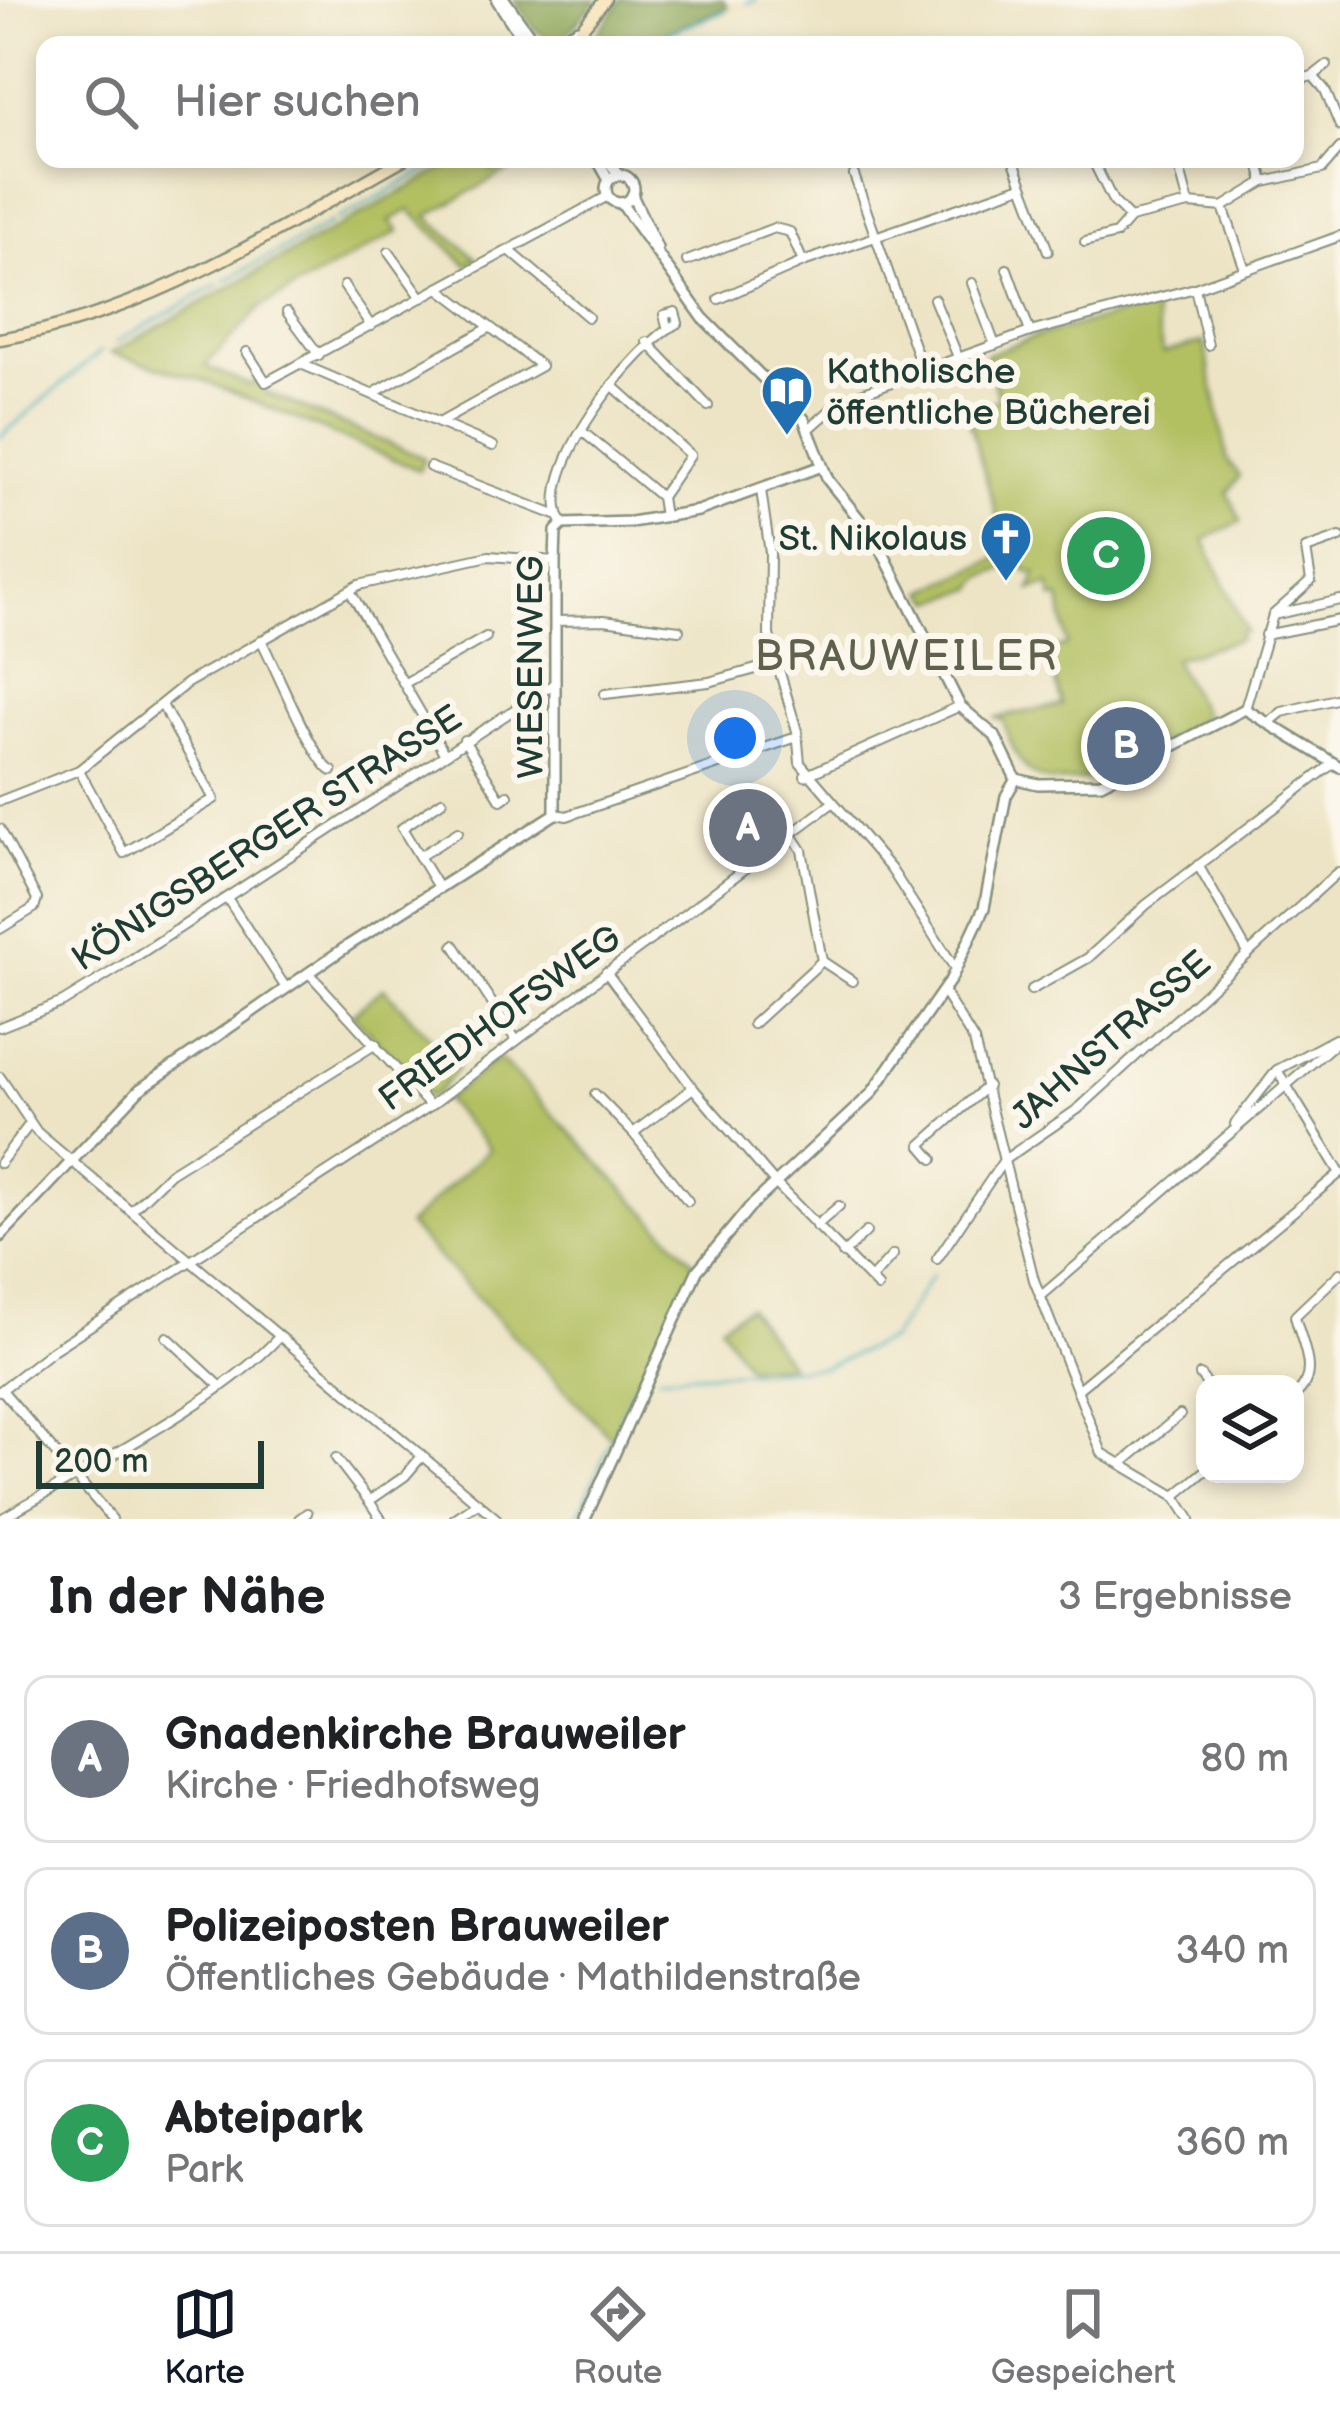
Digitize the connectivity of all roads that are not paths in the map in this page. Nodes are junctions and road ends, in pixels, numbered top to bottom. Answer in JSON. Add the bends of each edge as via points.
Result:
{"nodes":[{"id":1,"x":501,"y":0,"type":"edge"},
{"id":2,"x":605,"y":0,"type":"edge"},
{"id":3,"x":588,"y":23,"type":"junction"},
{"id":4,"x":528,"y":36,"type":"edge"},
{"id":5,"x":568,"y":36,"type":"edge"},
{"id":6,"x":578,"y":36,"type":"edge"},
{"id":7,"x":1328,"y":64,"type":"dead end"},
{"id":8,"x":1313,"y":76,"type":"junction"},
{"id":9,"x":1304,"y":78,"type":"edge"},
{"id":10,"x":1340,"y":126,"type":"edge"},
{"id":11,"x":1340,"y":148,"type":"edge"},
{"id":12,"x":387,"y":168,"type":"edge"},
{"id":13,"x":605,"y":168,"type":"edge"},
{"id":14,"x":610,"y":168,"type":"edge"},
{"id":15,"x":1016,"y":168,"type":"edge"},
{"id":16,"x":1097,"y":168,"type":"edge"},
{"id":17,"x":1179,"y":168,"type":"edge"},
{"id":18,"x":1260,"y":168,"type":"edge"},
{"id":19,"x":854,"y":175,"type":"dead end"},
{"id":20,"x":614,"y":178,"type":"junction"},
{"id":21,"x":1264,"y":182,"type":"junction"},
{"id":22,"x":1022,"y":186,"type":"junction"},
{"id":23,"x":632,"y":195,"type":"junction"},
{"id":24,"x":608,"y":196,"type":"junction"},
{"id":25,"x":621,"y":203,"type":"junction"},
{"id":26,"x":1189,"y":204,"type":"junction"},
{"id":27,"x":1223,"y":207,"type":"junction"},
{"id":28,"x":1130,"y":218,"type":"junction"},
{"id":29,"x":1340,"y":236,"type":"edge"},
{"id":30,"x":874,"y":237,"type":"junction"},
{"id":31,"x":1085,"y":242,"type":"dead end"},
{"id":32,"x":509,"y":250,"type":"junction"},
{"id":33,"x":1048,"y":251,"type":"dead end"},
{"id":34,"x":389,"y":252,"type":"dead end"},
{"id":35,"x":659,"y":253,"type":"junction"},
{"id":36,"x":687,"y":261,"type":"dead end"},
{"id":37,"x":803,"y":262,"type":"junction"},
{"id":38,"x":1007,"y":269,"type":"dead end"},
{"id":39,"x":1245,"y":269,"type":"junction"},
{"id":40,"x":972,"y":283,"type":"dead end"},
{"id":41,"x":344,"y":286,"type":"dead end"},
{"id":42,"x":440,"y":288,"type":"junction"},
{"id":43,"x":1196,"y":288,"type":"junction"},
{"id":44,"x":422,"y":298,"type":"junction"},
{"id":45,"x":719,"y":299,"type":"dead end"},
{"id":46,"x":934,"y":299,"type":"dead end"},
{"id":47,"x":287,"y":312,"type":"dead end"},
{"id":48,"x":588,"y":317,"type":"dead end"},
{"id":49,"x":371,"y":326,"type":"junction"},
{"id":50,"x":668,"y":326,"type":"dead end"},
{"id":51,"x":489,"y":328,"type":"junction"},
{"id":52,"x":1030,"y":332,"type":"junction"},
{"id":53,"x":0,"y":339,"type":"edge"},
{"id":54,"x":646,"y":342,"type":"junction"},
{"id":55,"x":995,"y":345,"type":"junction"},
{"id":56,"x":1208,"y":345,"type":"dead end"},
{"id":57,"x":247,"y":352,"type":"dead end"},
{"id":58,"x":319,"y":355,"type":"junction"},
{"id":59,"x":958,"y":357,"type":"junction"},
{"id":60,"x":301,"y":364,"type":"junction"},
{"id":61,"x":922,"y":371,"type":"junction"},
{"id":62,"x":612,"y":385,"type":"junction"},
{"id":63,"x":371,"y":394,"type":"junction"},
{"id":64,"x":708,"y":406,"type":"dead end"},
{"id":65,"x":439,"y":423,"type":"junction"},
{"id":66,"x":809,"y":429,"type":"junction"},
{"id":67,"x":583,"y":432,"type":"junction"},
{"id":68,"x":493,"y":446,"type":"dead end"},
{"id":69,"x":822,"y":466,"type":"junction"},
{"id":70,"x":430,"y":467,"type":"dead end"},
{"id":71,"x":761,"y":490,"type":"junction"},
{"id":72,"x":661,"y":496,"type":"junction"},
{"id":73,"x":664,"y":517,"type":"junction"},
{"id":74,"x":561,"y":520,"type":"junction"},
{"id":75,"x":1340,"y":537,"type":"edge"},
{"id":76,"x":555,"y":561,"type":"junction"},
{"id":77,"x":350,"y":591,"type":"junction"},
{"id":78,"x":1340,"y":600,"type":"edge"},
{"id":79,"x":1276,"y":615,"type":"junction"},
{"id":80,"x":1340,"y":620,"type":"edge"},
{"id":81,"x":556,"y":621,"type":"junction"},
{"id":82,"x":679,"y":630,"type":"dead end"},
{"id":83,"x":1277,"y":634,"type":"junction"},
{"id":84,"x":1265,"y":635,"type":"junction"},
{"id":85,"x":486,"y":638,"type":"dead end"},
{"id":86,"x":260,"y":640,"type":"junction"},
{"id":87,"x":774,"y":664,"type":"junction"},
{"id":88,"x":556,"y":682,"type":"junction"},
{"id":89,"x":405,"y":683,"type":"junction"},
{"id":90,"x":605,"y":694,"type":"dead end"},
{"id":91,"x":1340,"y":698,"type":"edge"},
{"id":92,"x":162,"y":705,"type":"junction"},
{"id":93,"x":960,"y":706,"type":"junction"},
{"id":94,"x":1245,"y":709,"type":"junction"},
{"id":95,"x":1271,"y":721,"type":"junction"},
{"id":96,"x":794,"y":738,"type":"junction"},
{"id":97,"x":464,"y":740,"type":"junction"},
{"id":98,"x":444,"y":753,"type":"junction"},
{"id":99,"x":1337,"y":765,"type":"edge"},
{"id":100,"x":79,"y":770,"type":"junction"},
{"id":101,"x":332,"y":771,"type":"dead end"},
{"id":102,"x":805,"y":776,"type":"junction"},
{"id":103,"x":1016,"y":778,"type":"junction"},
{"id":104,"x":508,"y":795,"type":"dead end"},
{"id":105,"x":0,"y":801,"type":"edge"},
{"id":106,"x":442,"y":801,"type":"dead end"},
{"id":107,"x":831,"y":804,"type":"junction"},
{"id":108,"x":555,"y":814,"type":"junction"},
{"id":109,"x":0,"y":829,"type":"edge"},
{"id":110,"x":458,"y":832,"type":"dead end"},
{"id":111,"x":792,"y":835,"type":"junction"},
{"id":112,"x":420,"y":856,"type":"junction"},
{"id":113,"x":1198,"y":865,"type":"junction"},
{"id":114,"x":1338,"y":872,"type":"edge"},
{"id":115,"x":440,"y":889,"type":"junction"},
{"id":116,"x":227,"y":898,"type":"junction"},
{"id":117,"x":0,"y":929,"type":"edge"},
{"id":118,"x":454,"y":945,"type":"dead end"},
{"id":119,"x":1248,"y":953,"type":"junction"},
{"id":120,"x":822,"y":961,"type":"junction"},
{"id":121,"x":956,"y":970,"type":"junction"},
{"id":122,"x":606,"y":972,"type":"junction"},
{"id":123,"x":309,"y":973,"type":"junction"},
{"id":124,"x":852,"y":980,"type":"dead end"},
{"id":125,"x":286,"y":988,"type":"junction"},
{"id":126,"x":1031,"y":990,"type":"dead end"},
{"id":127,"x":944,"y":991,"type":"junction"},
{"id":128,"x":753,"y":1024,"type":"dead end"},
{"id":129,"x":0,"y":1027,"type":"edge"},
{"id":130,"x":1340,"y":1038,"type":"edge"},
{"id":131,"x":516,"y":1040,"type":"junction"},
{"id":132,"x":376,"y":1044,"type":"junction"},
{"id":133,"x":1277,"y":1070,"type":"junction"},
{"id":134,"x":0,"y":1077,"type":"edge"},
{"id":135,"x":988,"y":1086,"type":"junction"},
{"id":136,"x":1286,"y":1086,"type":"junction"},
{"id":137,"x":693,"y":1088,"type":"junction"},
{"id":138,"x":596,"y":1094,"type":"dead end"},
{"id":139,"x":430,"y":1106,"type":"junction"},
{"id":140,"x":33,"y":1129,"type":"junction"},
{"id":141,"x":1232,"y":1131,"type":"junction"},
{"id":142,"x":633,"y":1133,"type":"junction"},
{"id":143,"x":933,"y":1159,"type":"dead end"},
{"id":144,"x":69,"y":1160,"type":"junction"},
{"id":145,"x":1004,"y":1160,"type":"junction"},
{"id":146,"x":0,"y":1163,"type":"edge"},
{"id":147,"x":1340,"y":1173,"type":"edge"},
{"id":148,"x":776,"y":1184,"type":"junction"},
{"id":149,"x":688,"y":1201,"type":"dead end"},
{"id":150,"x":839,"y":1206,"type":"dead end"},
{"id":151,"x":132,"y":1210,"type":"junction"},
{"id":152,"x":816,"y":1226,"type":"junction"},
{"id":153,"x":866,"y":1232,"type":"dead end"},
{"id":154,"x":0,"y":1237,"type":"edge"},
{"id":155,"x":843,"y":1254,"type":"junction"},
{"id":156,"x":893,"y":1255,"type":"dead end"},
{"id":157,"x":191,"y":1259,"type":"junction"},
{"id":158,"x":938,"y":1259,"type":"dead end"},
{"id":159,"x":1340,"y":1273,"type":"edge"},
{"id":160,"x":1040,"y":1297,"type":"junction"},
{"id":161,"x":167,"y":1337,"type":"dead end"},
{"id":162,"x":278,"y":1338,"type":"junction"},
{"id":163,"x":219,"y":1385,"type":"junction"},
{"id":164,"x":1304,"y":1388,"type":"edge"},
{"id":165,"x":1,"y":1390,"type":"edge"},
{"id":166,"x":1077,"y":1390,"type":"junction"},
{"id":167,"x":1180,"y":1415,"type":"dead end"},
{"id":168,"x":422,"y":1456,"type":"junction"},
{"id":169,"x":336,"y":1458,"type":"dead end"},
{"id":170,"x":1121,"y":1464,"type":"junction"},
{"id":171,"x":75,"y":1477,"type":"junction"},
{"id":172,"x":1196,"y":1478,"type":"edge"},
{"id":173,"x":1175,"y":1496,"type":"junction"},
{"id":174,"x":369,"y":1501,"type":"junction"},
{"id":175,"x":478,"y":1503,"type":"junction"},
{"id":176,"x":18,"y":1515,"type":"edge"},
{"id":177,"x":1,"y":1519,"type":"edge"},
{"id":178,"x":112,"y":1519,"type":"edge"},
{"id":179,"x":381,"y":1519,"type":"edge"},
{"id":180,"x":454,"y":1519,"type":"edge"},
{"id":181,"x":497,"y":1519,"type":"edge"},
{"id":182,"x":585,"y":1519,"type":"edge"},
{"id":183,"x":1190,"y":1519,"type":"edge"}],
"edges":[{"from":1,"to":4,"type":"street"},
{"from":2,"to":3,"type":"main road"},
{"from":3,"to":5,"type":"street"},
{"from":3,"to":6,"type":"main road"},
{"from":7,"to":8,"type":"street"},
{"from":8,"to":9,"type":"street"},
{"from":8,"to":10,"type":"street"},
{"from":11,"to":21,"type":"street","via":[[1322,169]]},
{"from":12,"to":53,"type":"main road","via":[[159,291]]},
{"from":13,"to":20,"type":"street"},
{"from":14,"to":20,"type":"street"},
{"from":15,"to":22,"type":"street"},
{"from":16,"to":28,"type":"street"},
{"from":17,"to":26,"type":"street"},
{"from":18,"to":21,"type":"street"},
{"from":19,"to":30,"type":"street"},
{"from":20,"to":23,"type":"street","via":[[630,180]]},
{"from":20,"to":24,"type":"street"},
{"from":21,"to":27,"type":"street"},
{"from":22,"to":30,"type":"street"},
{"from":22,"to":33,"type":"street"},
{"from":23,"to":25,"type":"street"},
{"from":23,"to":35,"type":"street"},
{"from":24,"to":25,"type":"street"},
{"from":24,"to":32,"type":"street"},
{"from":25,"to":35,"type":"street"},
{"from":26,"to":27,"type":"street"},
{"from":26,"to":28,"type":"street"},
{"from":27,"to":39,"type":"street"},
{"from":28,"to":31,"type":"street","via":[[1116,234]]},
{"from":29,"to":39,"type":"street"},
{"from":30,"to":37,"type":"street"},
{"from":30,"to":61,"type":"street"},
{"from":32,"to":42,"type":"street"},
{"from":32,"to":48,"type":"street"},
{"from":34,"to":44,"type":"street"},
{"from":35,"to":66,"type":"street","via":[[703,318]]},
{"from":36,"to":37,"type":"street","via":[[774,228],[796,239]]},
{"from":37,"to":45,"type":"street"},
{"from":38,"to":52,"type":"street"},
{"from":39,"to":43,"type":"street"},
{"from":40,"to":55,"type":"street"},
{"from":41,"to":49,"type":"street"},
{"from":42,"to":44,"type":"street"},
{"from":42,"to":51,"type":"street"},
{"from":43,"to":52,"type":"street"},
{"from":43,"to":56,"type":"street"},
{"from":44,"to":49,"type":"street"},
{"from":46,"to":59,"type":"street"},
{"from":47,"to":58,"type":"street"},
{"from":49,"to":58,"type":"street"},
{"from":50,"to":54,"type":"street"},
{"from":51,"to":63,"type":"street"},
{"from":51,"to":65,"type":"street","via":[[541,366]]},
{"from":52,"to":55,"type":"street"},
{"from":54,"to":62,"type":"street"},
{"from":54,"to":64,"type":"street"},
{"from":55,"to":59,"type":"street"},
{"from":57,"to":60,"type":"street","via":[[266,382]]},
{"from":58,"to":60,"type":"street"},
{"from":59,"to":61,"type":"street"},
{"from":60,"to":63,"type":"street"},
{"from":61,"to":66,"type":"street","via":[[842,400]]},
{"from":62,"to":67,"type":"street"},
{"from":62,"to":72,"type":"street","via":[[690,454]]},
{"from":63,"to":65,"type":"street"},
{"from":65,"to":68,"type":"street"},
{"from":66,"to":69,"type":"street"},
{"from":67,"to":72,"type":"street"},
{"from":67,"to":74,"type":"street","via":[[557,487]]},
{"from":69,"to":71,"type":"street"},
{"from":69,"to":93,"type":"street","via":[[877,541]]},
{"from":70,"to":74,"type":"street"},
{"from":71,"to":73,"type":"street"},
{"from":71,"to":87,"type":"street"},
{"from":72,"to":73,"type":"street"},
{"from":73,"to":74,"type":"street"},
{"from":74,"to":76,"type":"street","name":"WIESENWEG"},
{"from":75,"to":79,"type":"street","via":[[1306,549],[1311,581]]},
{"from":76,"to":77,"type":"street","via":[[458,561]]},
{"from":76,"to":81,"type":"street","name":"WIESENWEG"},
{"from":77,"to":86,"type":"street"},
{"from":77,"to":89,"type":"street"},
{"from":78,"to":79,"type":"street"},
{"from":79,"to":83,"type":"street"},
{"from":79,"to":84,"type":"street"},
{"from":80,"to":83,"type":"street"},
{"from":81,"to":82,"type":"street"},
{"from":81,"to":88,"type":"street","name":"WIESENWEG"},
{"from":83,"to":84,"type":"street"},
{"from":84,"to":94,"type":"street"},
{"from":85,"to":89,"type":"street"},
{"from":86,"to":92,"type":"street"},
{"from":86,"to":101,"type":"street","via":[[306,738]]},
{"from":87,"to":90,"type":"street","via":[[710,682]]},
{"from":87,"to":96,"type":"street"},
{"from":88,"to":97,"type":"street","name":"KÖNIGSBERGER STRASSE"},
{"from":88,"to":108,"type":"street","name":"WIESENWEG"},
{"from":89,"to":98,"type":"street"},
{"from":91,"to":95,"type":"street"},
{"from":92,"to":100,"type":"street"},
{"from":92,"to":100,"type":"street","via":[[214,799],[124,853]]},
{"from":93,"to":102,"type":"street"},
{"from":93,"to":103,"type":"street","via":[[995,736]]},
{"from":94,"to":95,"type":"street"},
{"from":94,"to":103,"type":"street","via":[[1101,784]]},
{"from":95,"to":99,"type":"street"},
{"from":96,"to":102,"type":"street"},
{"from":96,"to":108,"type":"street"},
{"from":97,"to":98,"type":"street","name":"KÖNIGSBERGER STRASSE"},
{"from":97,"to":104,"type":"street","via":[[501,800]]},
{"from":98,"to":116,"type":"street","name":"KÖNIGSBERGER STRASSE"},
{"from":99,"to":113,"type":"street"},
{"from":100,"to":105,"type":"street"},
{"from":102,"to":107,"type":"street"},
{"from":103,"to":121,"type":"street","via":[[984,908]]},
{"from":106,"to":112,"type":"street","via":[[401,828]]},
{"from":107,"to":111,"type":"street","name":"FRIEDHOFSWEG"},
{"from":107,"to":121,"type":"street","via":[[891,869]]},
{"from":108,"to":115,"type":"street"},
{"from":109,"to":117,"type":"street","via":[[37,899]]},
{"from":110,"to":112,"type":"street"},
{"from":111,"to":120,"type":"street","via":[[802,850]]},
{"from":111,"to":122,"type":"street","name":"FRIEDHOFSWEG"},
{"from":112,"to":115,"type":"street"},
{"from":113,"to":119,"type":"street","name":"JAHNSTRASSE"},
{"from":113,"to":126,"type":"street","via":[[1088,958]]},
{"from":114,"to":119,"type":"street","name":"JAHNSTRASSE"},
{"from":115,"to":123,"type":"street"},
{"from":116,"to":125,"type":"street"},
{"from":116,"to":129,"type":"street","name":"KÖNIGSBERGER STRASSE","via":[[63,1002]]},
{"from":118,"to":131,"type":"street"},
{"from":119,"to":145,"type":"street","name":"JAHNSTRASSE","via":[[1078,1109]]},
{"from":120,"to":124,"type":"street"},
{"from":120,"to":128,"type":"street"},
{"from":121,"to":127,"type":"street"},
{"from":122,"to":131,"type":"street","name":"FRIEDHOFSWEG"},
{"from":122,"to":137,"type":"street"},
{"from":123,"to":125,"type":"street"},
{"from":123,"to":132,"type":"street"},
{"from":125,"to":144,"type":"street","via":[[139,1090]]},
{"from":127,"to":135,"type":"street"},
{"from":127,"to":148,"type":"street","via":[[871,1094]]},
{"from":130,"to":133,"type":"street"},
{"from":130,"to":136,"type":"street"},
{"from":131,"to":139,"type":"street","name":"FRIEDHOFSWEG"},
{"from":132,"to":139,"type":"street"},
{"from":132,"to":151,"type":"street","via":[[170,1173]]},
{"from":133,"to":136,"type":"street"},
{"from":133,"to":141,"type":"street"},
{"from":134,"to":140,"type":"street"},
{"from":135,"to":143,"type":"street","via":[[921,1145]]},
{"from":135,"to":145,"type":"street"},
{"from":136,"to":141,"type":"street"},
{"from":136,"to":147,"type":"street"},
{"from":137,"to":142,"type":"street"},
{"from":137,"to":148,"type":"street"},
{"from":138,"to":142,"type":"street"},
{"from":139,"to":157,"type":"street","name":"FRIEDHOFSWEG"},
{"from":140,"to":144,"type":"street"},
{"from":140,"to":146,"type":"street"},
{"from":141,"to":160,"type":"street"},
{"from":142,"to":149,"type":"street"},
{"from":144,"to":151,"type":"street"},
{"from":144,"to":154,"type":"street"},
{"from":145,"to":158,"type":"street"},
{"from":145,"to":160,"type":"street"},
{"from":147,"to":166,"type":"street"},
{"from":148,"to":152,"type":"street"},
{"from":148,"to":182,"type":"street","via":[[726,1232],[688,1285]]},
{"from":150,"to":152,"type":"street"},
{"from":151,"to":157,"type":"street"},
{"from":152,"to":155,"type":"street"},
{"from":153,"to":155,"type":"street"},
{"from":155,"to":156,"type":"street","via":[[874,1283]]},
{"from":157,"to":162,"type":"street"},
{"from":157,"to":165,"type":"street","name":"FRIEDHOFSWEG"},
{"from":159,"to":164,"type":"street","via":[[1295,1316],[1309,1368]]},
{"from":160,"to":166,"type":"street"},
{"from":161,"to":163,"type":"street"},
{"from":162,"to":163,"type":"street"},
{"from":162,"to":168,"type":"street"},
{"from":163,"to":171,"type":"street"},
{"from":165,"to":171,"type":"street"},
{"from":166,"to":170,"type":"street","via":[[1102,1453]]},
{"from":167,"to":170,"type":"street"},
{"from":168,"to":174,"type":"street"},
{"from":168,"to":175,"type":"street"},
{"from":169,"to":174,"type":"street"},
{"from":170,"to":173,"type":"street"},
{"from":171,"to":176,"type":"street"},
{"from":171,"to":178,"type":"street"},
{"from":172,"to":173,"type":"street"},
{"from":173,"to":183,"type":"street"},
{"from":174,"to":179,"type":"street"},
{"from":175,"to":180,"type":"street"},
{"from":175,"to":181,"type":"street"},
{"from":176,"to":177,"type":"street"}]}
